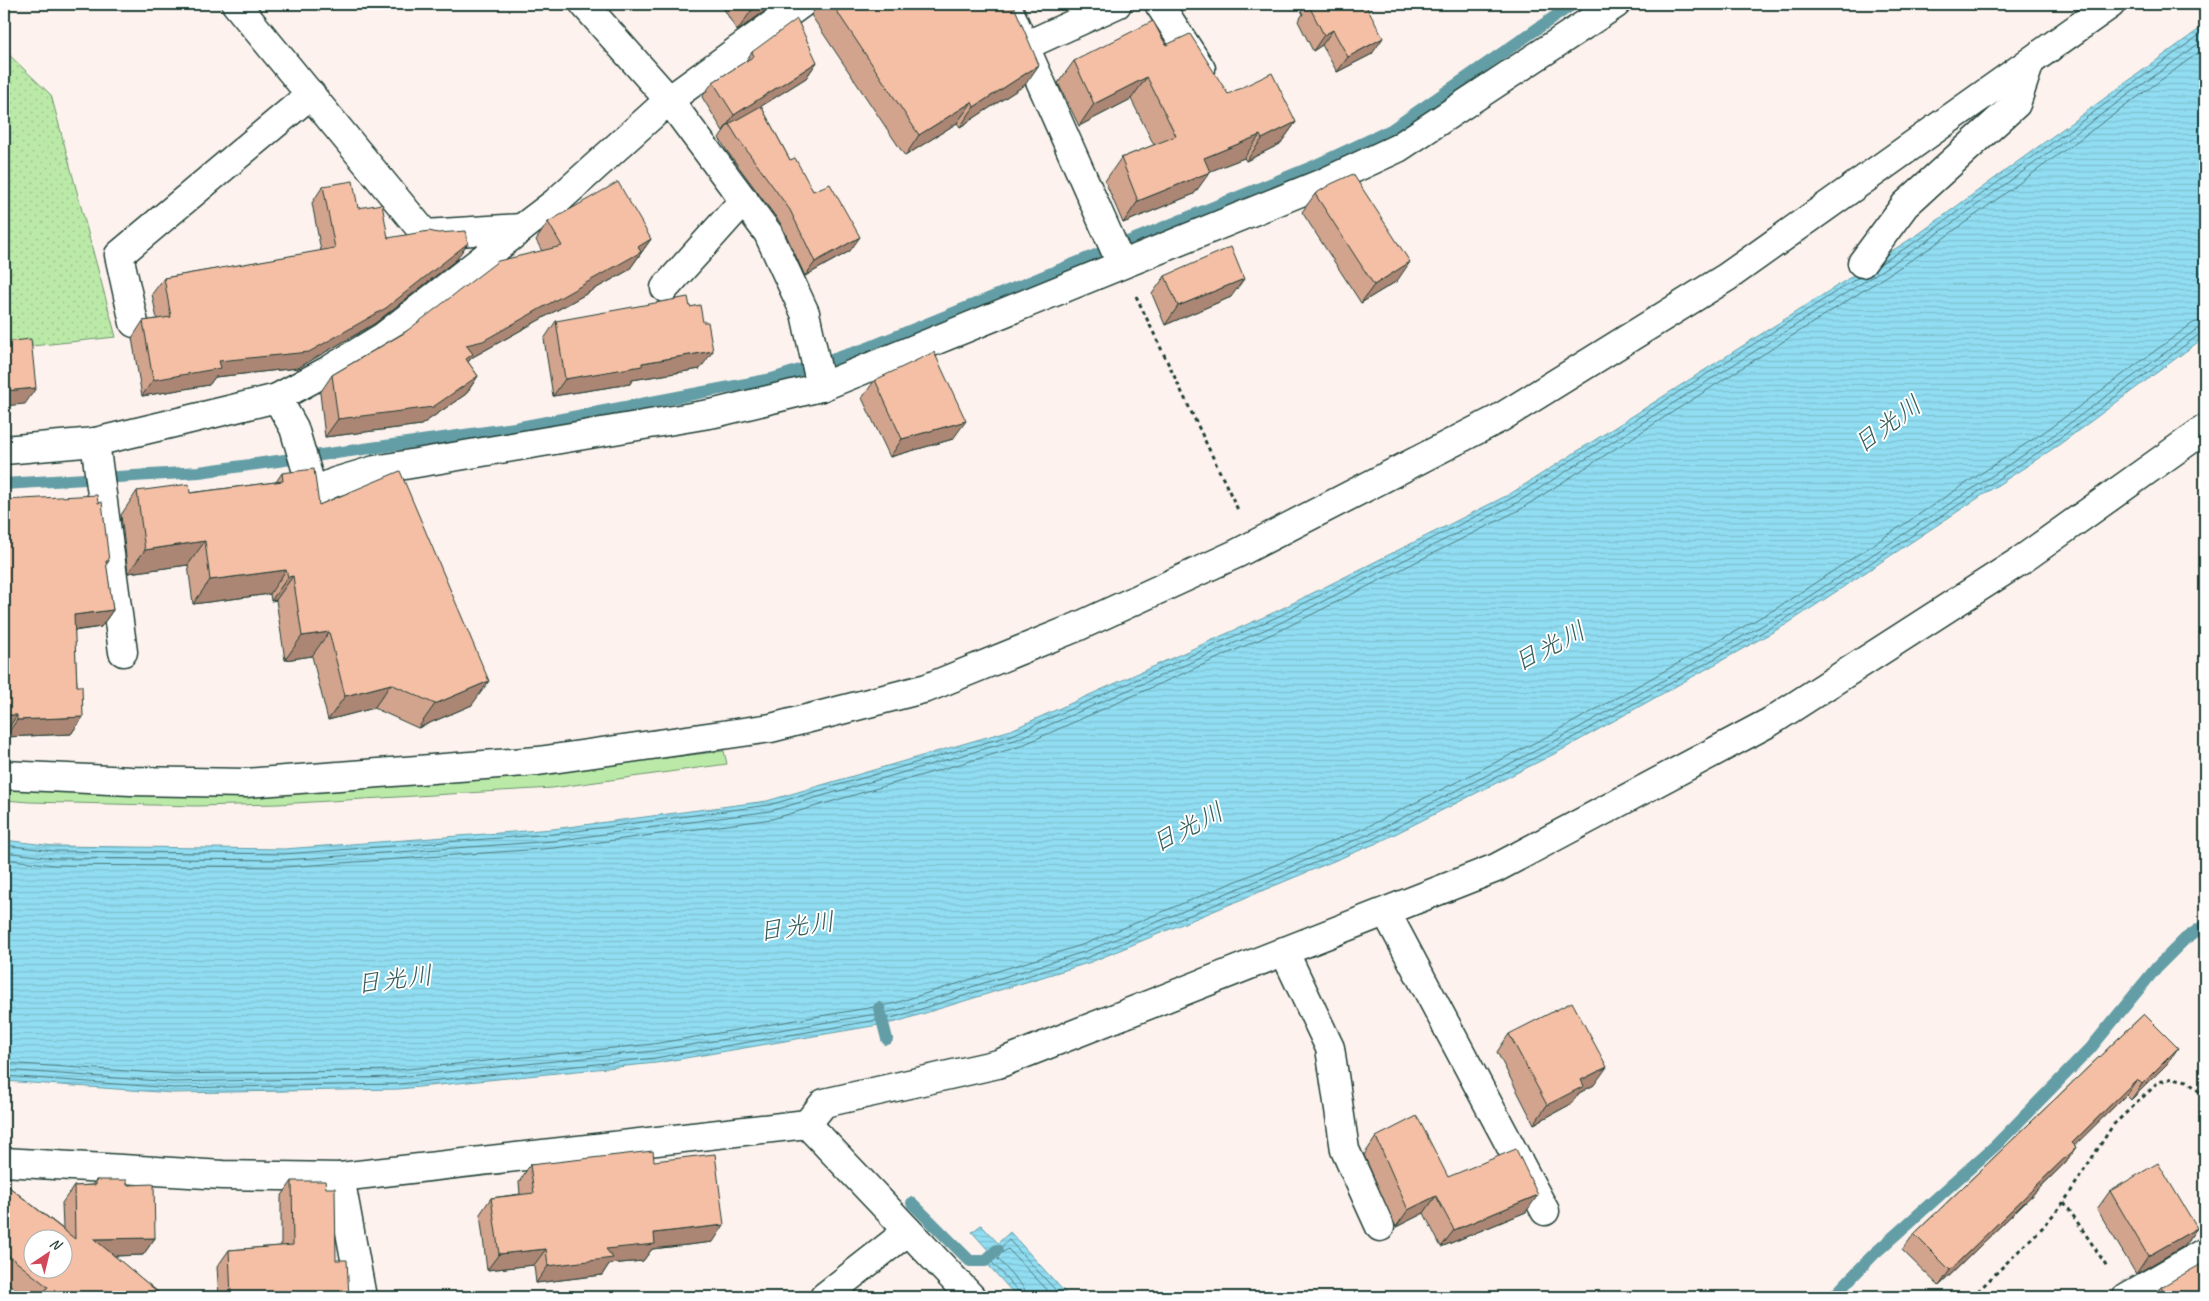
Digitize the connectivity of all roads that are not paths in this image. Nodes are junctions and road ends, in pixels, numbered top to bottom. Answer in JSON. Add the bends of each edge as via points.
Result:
{"nodes":[{"id":1,"x":236,"y":4,"type":"edge"},
{"id":2,"x":584,"y":4,"type":"edge"},
{"id":3,"x":800,"y":4,"type":"edge"},
{"id":4,"x":1006,"y":4,"type":"edge"},
{"id":5,"x":1117,"y":4,"type":"edge"},
{"id":6,"x":1159,"y":4,"type":"edge"},
{"id":7,"x":2111,"y":4,"type":"edge"},
{"id":8,"x":1612,"y":5,"type":"edge"},
{"id":9,"x":1025,"y":46,"type":"junction"},
{"id":10,"x":2030,"y":62,"type":"junction"},
{"id":11,"x":1217,"y":93,"type":"edge"},
{"id":12,"x":311,"y":94,"type":"junction"},
{"id":13,"x":669,"y":100,"type":"junction"},
{"id":14,"x":744,"y":200,"type":"junction"},
{"id":15,"x":522,"y":228,"type":"junction"},
{"id":16,"x":1120,"y":262,"type":"junction"},
{"id":17,"x":1862,"y":263,"type":"dead end"},
{"id":18,"x":665,"y":288,"type":"dead end"},
{"id":19,"x":134,"y":323,"type":"dead end"},
{"id":20,"x":821,"y":382,"type":"junction"},
{"id":21,"x":276,"y":398,"type":"junction"},
{"id":22,"x":2205,"y":429,"type":"edge"},
{"id":23,"x":4,"y":450,"type":"edge"},
{"id":24,"x":97,"y":451,"type":"junction"},
{"id":25,"x":123,"y":652,"type":"dead end"},
{"id":26,"x":4,"y":775,"type":"edge"},
{"id":27,"x":1386,"y":912,"type":"junction"},
{"id":28,"x":1284,"y":952,"type":"junction"},
{"id":29,"x":807,"y":1124,"type":"junction"},
{"id":30,"x":4,"y":1162,"type":"edge"},
{"id":31,"x":340,"y":1177,"type":"junction"},
{"id":32,"x":1545,"y":1211,"type":"dead end"},
{"id":33,"x":1380,"y":1227,"type":"dead end"},
{"id":34,"x":908,"y":1231,"type":"junction"},
{"id":35,"x":2205,"y":1252,"type":"edge"},
{"id":36,"x":362,"y":1297,"type":"edge"},
{"id":37,"x":824,"y":1297,"type":"edge"},
{"id":38,"x":971,"y":1297,"type":"edge"},
{"id":39,"x":2128,"y":1297,"type":"edge"}],
"edges":[{"from":1,"to":12,"type":"street"},
{"from":2,"to":13,"type":"street"},
{"from":3,"to":13,"type":"street"},
{"from":4,"to":9,"type":"street"},
{"from":5,"to":9,"type":"street"},
{"from":6,"to":11,"type":"street"},
{"from":7,"to":10,"type":"street"},
{"from":8,"to":16,"type":"street","via":[[1398,148],[1325,182]]},
{"from":9,"to":16,"type":"street"},
{"from":10,"to":17,"type":"street","via":[[2016,104],[1905,205]]},
{"from":10,"to":26,"type":"street","via":[[1727,277],[1500,418],[1236,554],[1077,626],[927,688],[771,728],[538,761],[246,783]]},
{"from":12,"to":15,"type":"street","via":[[425,234]]},
{"from":12,"to":19,"type":"street","via":[[119,255]]},
{"from":13,"to":14,"type":"street"},
{"from":13,"to":15,"type":"street","via":[[556,202]]},
{"from":14,"to":18,"type":"street"},
{"from":14,"to":20,"type":"street","via":[[768,233],[806,313]]},
{"from":15,"to":21,"type":"street","via":[[383,336]]},
{"from":16,"to":20,"type":"street"},
{"from":20,"to":21,"type":"street","via":[[715,413],[374,470],[313,492],[294,428]]},
{"from":21,"to":24,"type":"street"},
{"from":22,"to":27,"type":"street","via":[[2020,560],[1770,722],[1496,868]]},
{"from":23,"to":24,"type":"street"},
{"from":24,"to":25,"type":"street"},
{"from":27,"to":28,"type":"street"},
{"from":27,"to":32,"type":"street"},
{"from":28,"to":29,"type":"street","via":[[998,1064],[824,1103]]},
{"from":28,"to":33,"type":"street","via":[[1330,1048],[1345,1150]]},
{"from":29,"to":31,"type":"street"},
{"from":29,"to":34,"type":"street"},
{"from":30,"to":31,"type":"street","via":[[223,1175]]},
{"from":31,"to":36,"type":"street"},
{"from":34,"to":37,"type":"street"},
{"from":34,"to":38,"type":"street"},
{"from":35,"to":39,"type":"street"}]}
